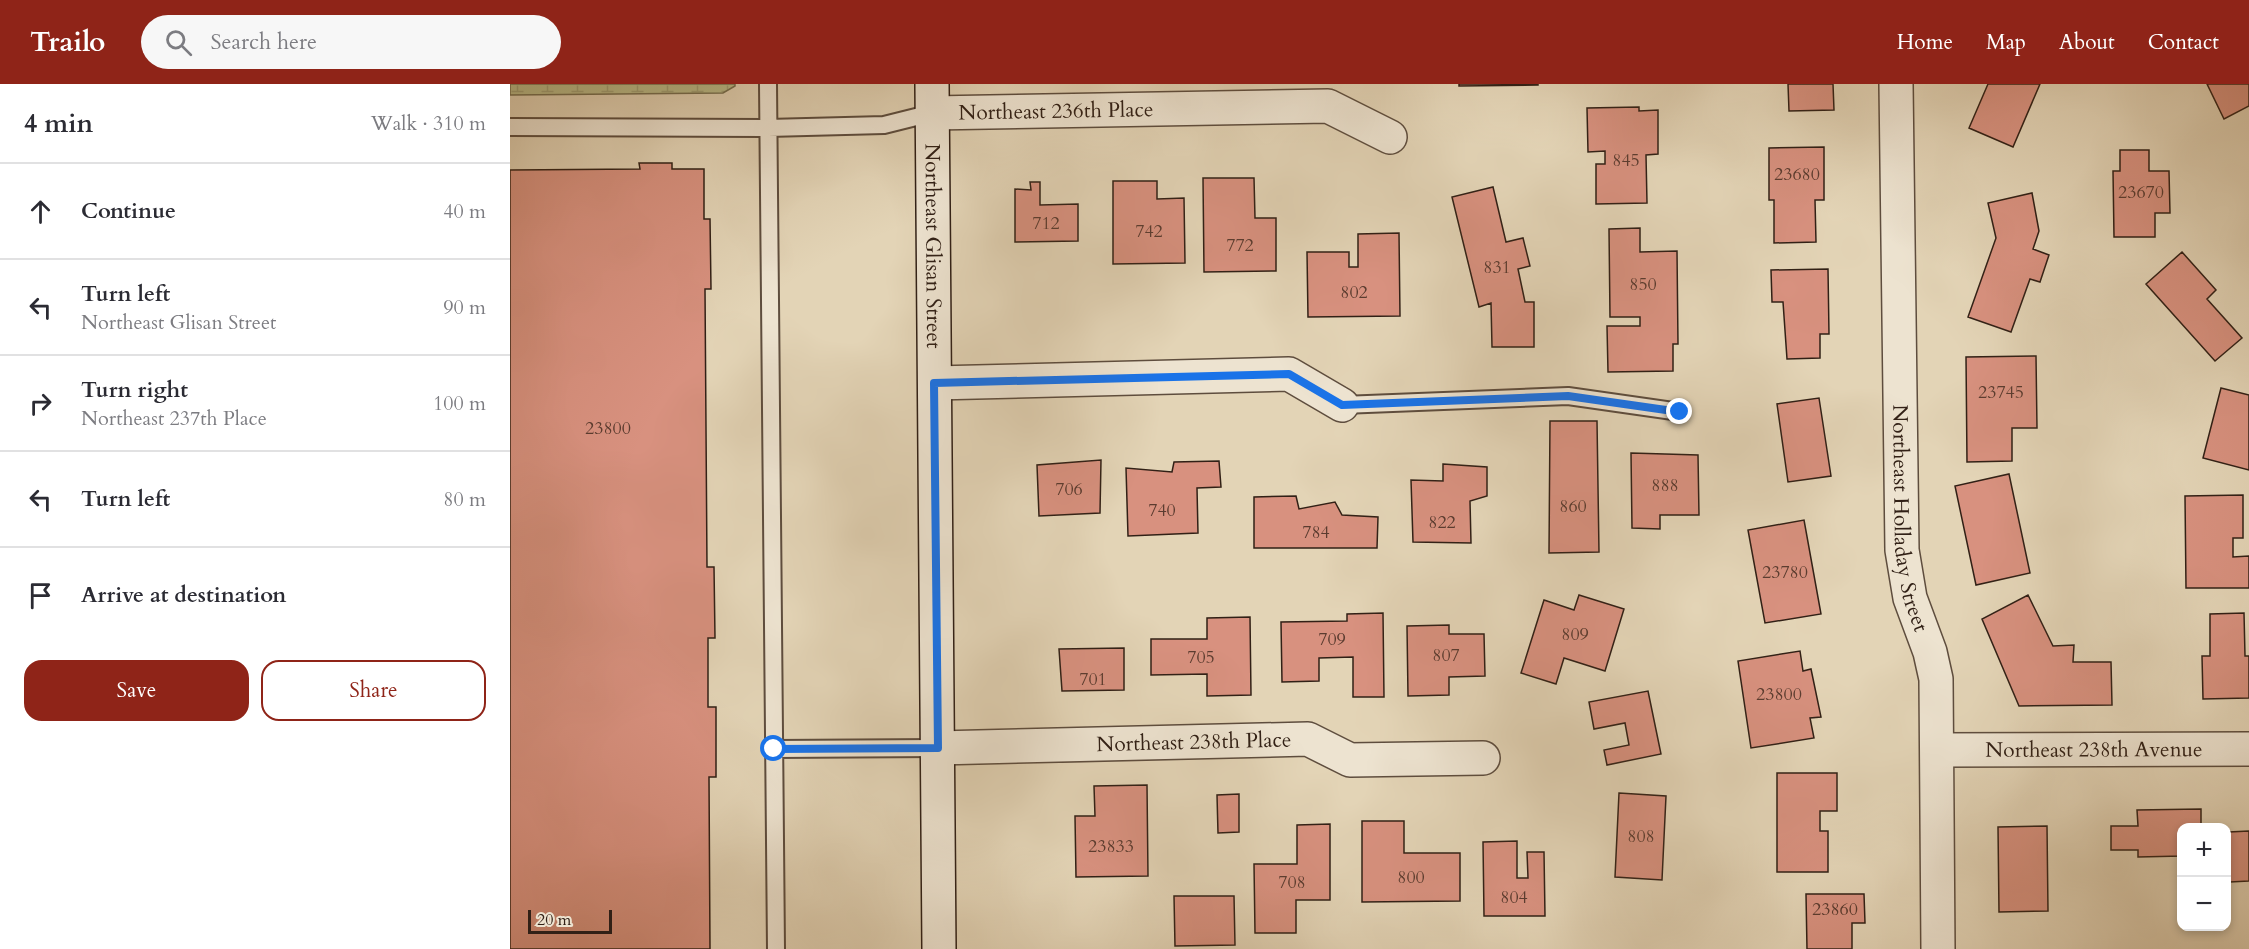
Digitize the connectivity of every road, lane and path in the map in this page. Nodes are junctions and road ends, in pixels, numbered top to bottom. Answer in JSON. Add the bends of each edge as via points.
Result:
{"nodes":[{"id":1,"x":768,"y":84,"type":"edge"},
{"id":2,"x":1896,"y":84,"type":"edge"},
{"id":3,"x":932,"y":99,"type":"edge"},
{"id":4,"x":510,"y":127,"type":"edge"},
{"id":5,"x":768,"y":128,"type":"junction"},
{"id":6,"x":1390,"y":137,"type":"dead end"},
{"id":7,"x":934,"y":383,"type":"junction"},
{"id":8,"x":1342,"y":405,"type":"joint"},
{"id":9,"x":1680,"y":412,"type":"dead end"},
{"id":10,"x":938,"y":748,"type":"junction"},
{"id":11,"x":774,"y":749,"type":"junction"},
{"id":12,"x":2249,"y":749,"type":"edge"},
{"id":13,"x":1938,"y":750,"type":"junction"},
{"id":14,"x":1483,"y":758,"type":"dead end"},
{"id":15,"x":776,"y":949,"type":"edge"},
{"id":16,"x":939,"y":949,"type":"edge"},
{"id":17,"x":1938,"y":949,"type":"edge"}],
"edges":[{"from":1,"to":5,"type":"lane"},
{"from":2,"to":13,"type":"street","name":"Northeast Holladay Street","via":[[1902,550],[1910,598],[1936,679]]},
{"from":3,"to":5,"type":"lane","via":[[884,125]]},
{"from":3,"to":6,"type":"street","name":"Northeast 236th Place","via":[[1328,106]]},
{"from":3,"to":7,"type":"street","name":"Northeast Glisan Street"},
{"from":4,"to":5,"type":"lane"},
{"from":5,"to":11,"type":"lane"},
{"from":7,"to":8,"type":"street","via":[[1289,374]]},
{"from":7,"to":10,"type":"street","name":"Northeast Glisan Street"},
{"from":8,"to":9,"type":"lane","via":[[1568,396]]},
{"from":10,"to":11,"type":"lane"},
{"from":10,"to":14,"type":"street","name":"Northeast 238th Place","via":[[1308,739],[1350,760]]},
{"from":10,"to":16,"type":"street","name":"Northeast Glisan Street"},
{"from":11,"to":15,"type":"lane"},
{"from":12,"to":13,"type":"street","name":"Northeast 238th Avenue"},
{"from":13,"to":17,"type":"street","name":"Northeast Holladay Street"}]}
